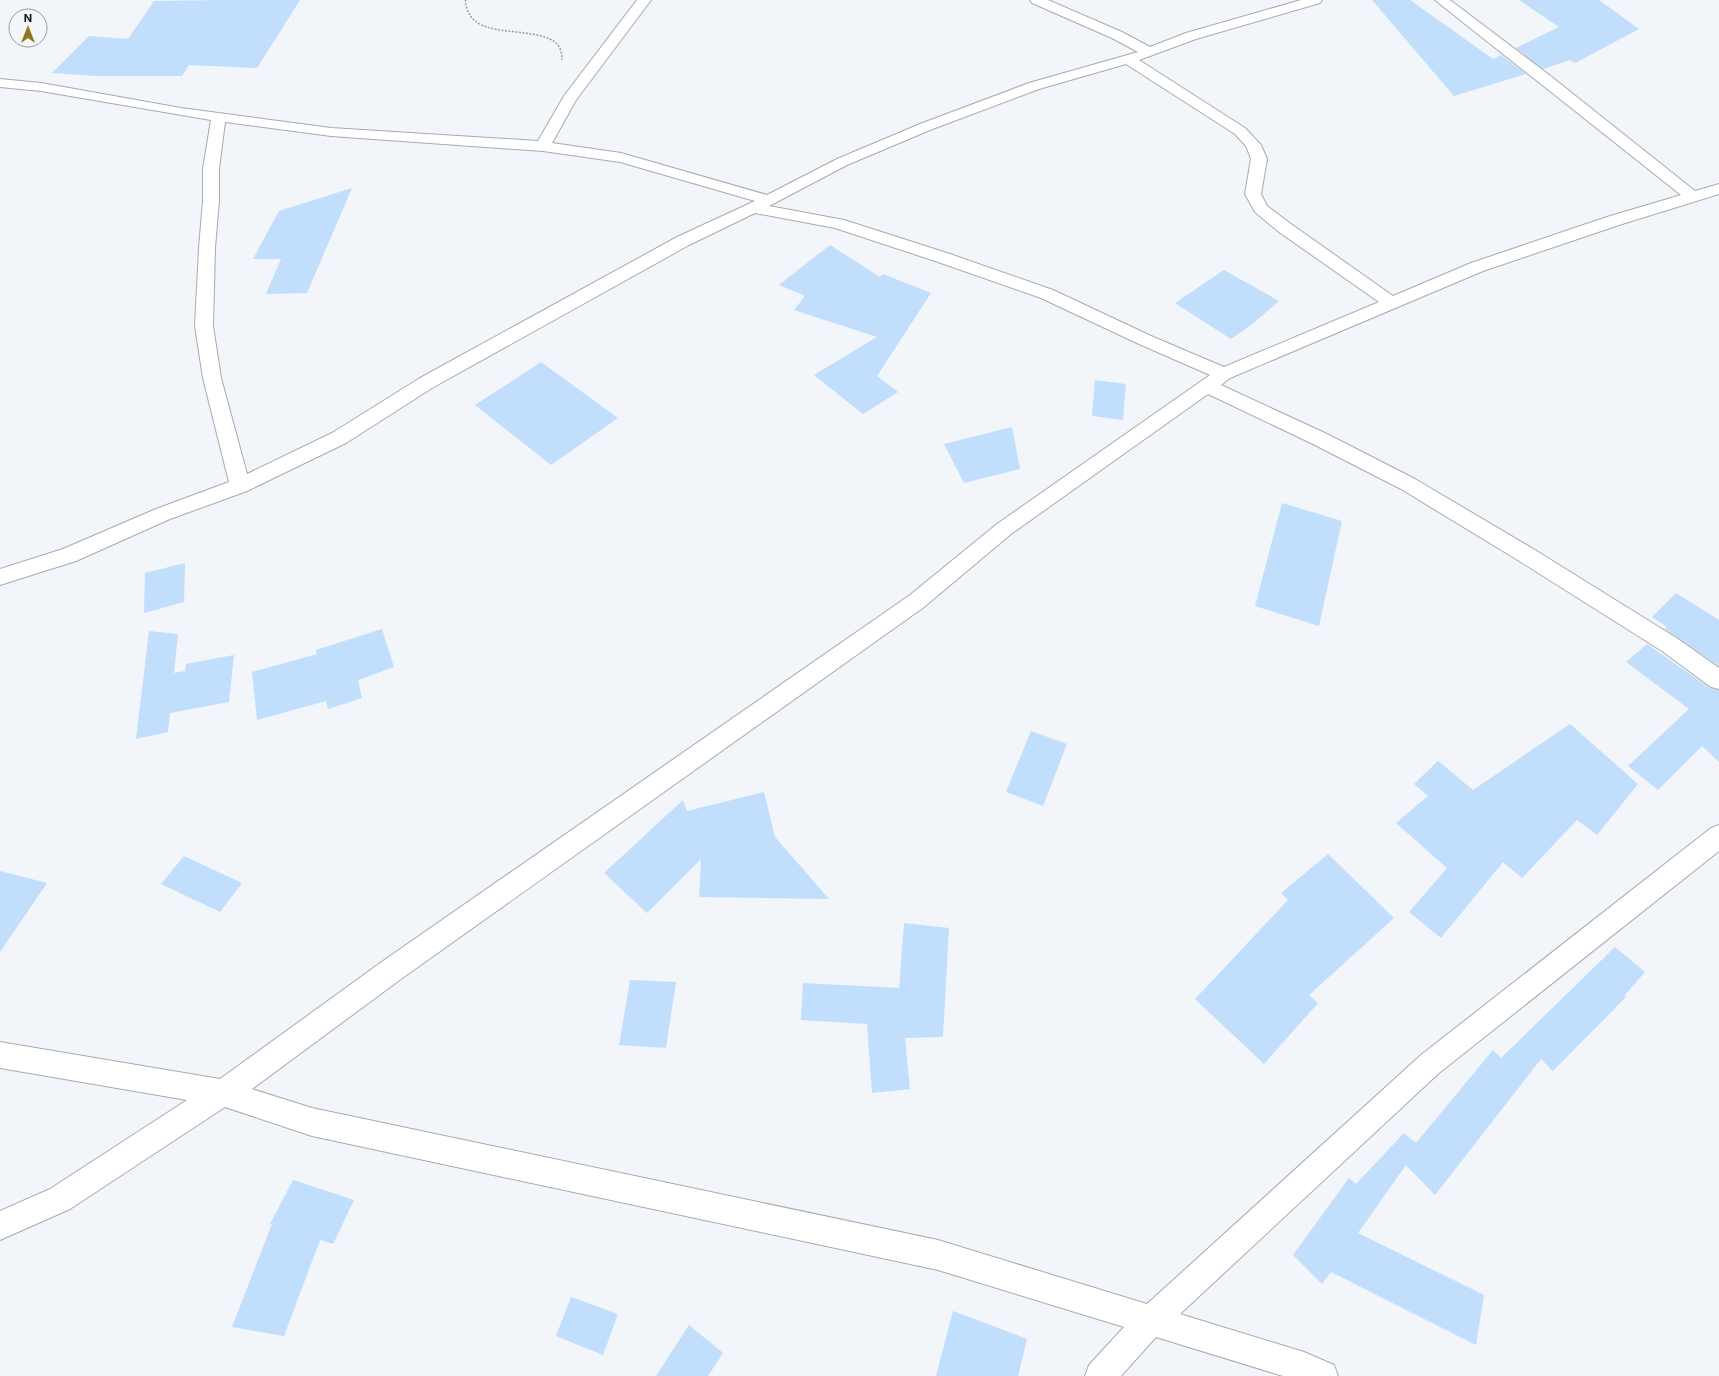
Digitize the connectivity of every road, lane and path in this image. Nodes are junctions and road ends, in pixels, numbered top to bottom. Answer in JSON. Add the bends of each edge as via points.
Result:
{"nodes":[{"id":1,"x":466,"y":0,"type":"edge"},
{"id":2,"x":644,"y":0,"type":"edge"},
{"id":3,"x":1037,"y":0,"type":"edge"},
{"id":4,"x":1315,"y":0,"type":"edge"},
{"id":5,"x":1442,"y":0,"type":"edge"},
{"id":6,"x":1149,"y":52,"type":"junction"},
{"id":7,"x":1128,"y":59,"type":"junction"},
{"id":8,"x":0,"y":83,"type":"edge"},
{"id":9,"x":569,"y":99,"type":"junction"},
{"id":10,"x":219,"y":116,"type":"junction"},
{"id":11,"x":543,"y":146,"type":"junction"},
{"id":12,"x":1719,"y":189,"type":"edge"},
{"id":13,"x":1693,"y":197,"type":"junction"},
{"id":14,"x":769,"y":200,"type":"junction"},
{"id":15,"x":754,"y":208,"type":"junction"},
{"id":16,"x":1392,"y":303,"type":"junction"},
{"id":17,"x":1224,"y":374,"type":"junction"},
{"id":18,"x":1206,"y":386,"type":"junction"},
{"id":19,"x":240,"y":486,"type":"junction"},
{"id":20,"x":0,"y":577,"type":"edge"},
{"id":21,"x":1719,"y":680,"type":"edge"},
{"id":22,"x":1719,"y":836,"type":"edge"},
{"id":23,"x":0,"y":1055,"type":"edge"},
{"id":24,"x":223,"y":1093,"type":"junction"},
{"id":25,"x":0,"y":1226,"type":"edge"},
{"id":26,"x":1151,"y":1320,"type":"junction"},
{"id":27,"x":1100,"y":1376,"type":"edge"},
{"id":28,"x":1323,"y":1376,"type":"edge"}],
"edges":[{"from":1,"to":9,"type":"path","via":[[470,15],[479,23],[499,30],[548,39],[558,44],[562,54],[562,76]]},
{"from":2,"to":9,"type":"street"},
{"from":3,"to":6,"type":"street"},
{"from":4,"to":6,"type":"street","via":[[1191,36]]},
{"from":5,"to":13,"type":"street"},
{"from":6,"to":7,"type":"street"},
{"from":7,"to":14,"type":"street","via":[[1034,86],[925,127],[842,162]]},
{"from":7,"to":16,"type":"street","via":[[1240,131],[1253,144],[1259,159],[1253,194],[1261,208],[1285,228]]},
{"from":8,"to":10,"type":"street","via":[[41,87],[181,112]]},
{"from":9,"to":11,"type":"street"},
{"from":10,"to":11,"type":"street","via":[[330,132]]},
{"from":10,"to":19,"type":"street","via":[[211,169],[212,200],[204,326],[212,378]]},
{"from":11,"to":14,"type":"street","via":[[621,158]]},
{"from":12,"to":13,"type":"street"},
{"from":13,"to":16,"type":"street","via":[[1477,267]]},
{"from":14,"to":15,"type":"street"},
{"from":15,"to":17,"type":"street","via":[[838,224],[1047,294]]},
{"from":15,"to":19,"type":"street","via":[[683,241],[426,383],[339,438]]},
{"from":16,"to":17,"type":"street"},
{"from":17,"to":18,"type":"street"},
{"from":18,"to":21,"type":"street","via":[[1320,439],[1408,484],[1670,645]]},
{"from":18,"to":24,"type":"street","via":[[1004,529],[911,605],[398,966]]},
{"from":19,"to":20,"type":"street","via":[[163,514],[69,555]]},
{"from":22,"to":26,"type":"street","via":[[1430,1064]]},
{"from":23,"to":24,"type":"street"},
{"from":24,"to":25,"type":"street","via":[[60,1199]]},
{"from":24,"to":26,"type":"street","via":[[312,1122],[938,1255]]},
{"from":26,"to":27,"type":"street"},
{"from":26,"to":28,"type":"street","via":[[1304,1367]]}]}
